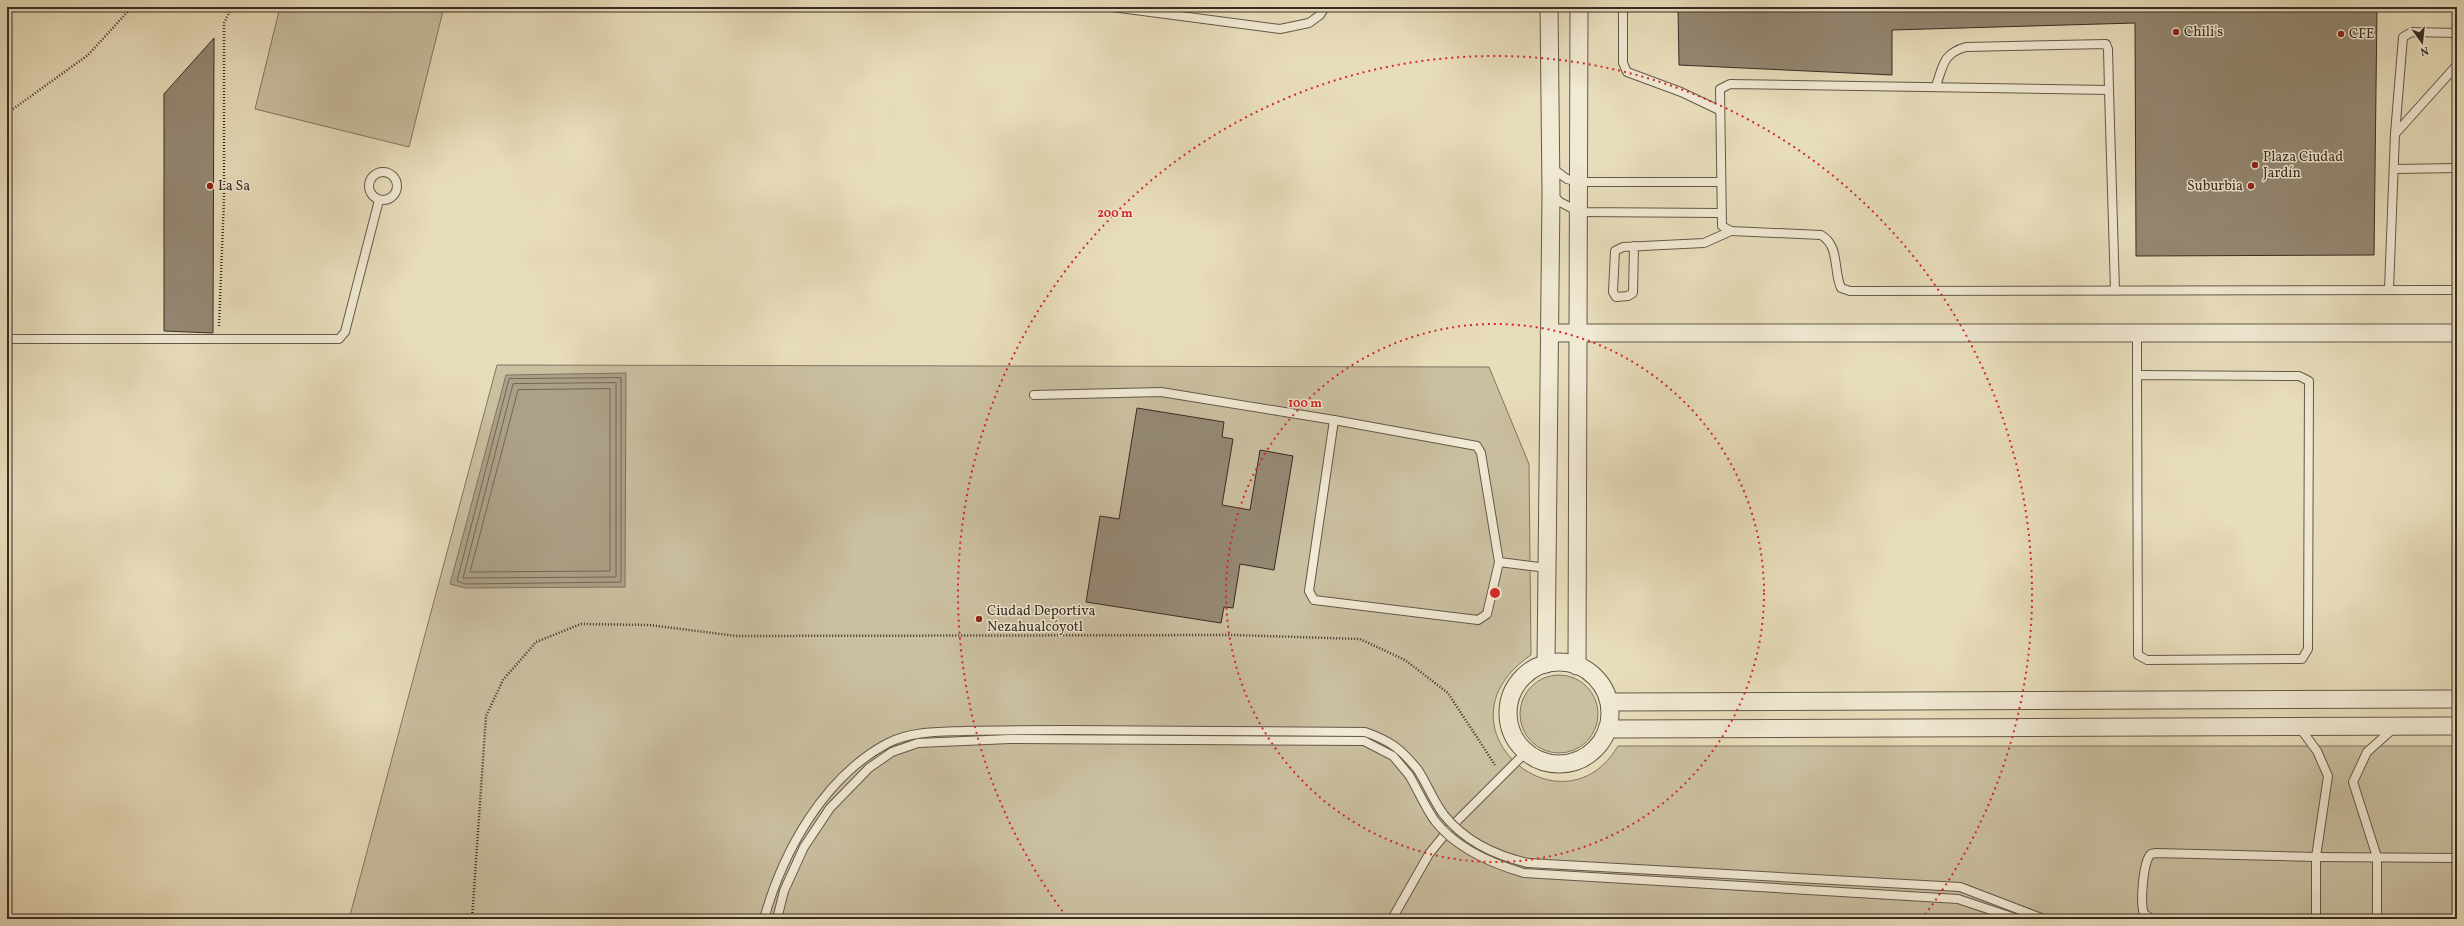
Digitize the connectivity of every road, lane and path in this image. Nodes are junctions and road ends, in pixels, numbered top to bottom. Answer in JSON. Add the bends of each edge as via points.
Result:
{"nodes":[{"id":1,"x":132,"y":7,"type":"edge"},
{"id":2,"x":232,"y":7,"type":"edge"},
{"id":3,"x":1112,"y":7,"type":"edge"},
{"id":4,"x":1272,"y":7,"type":"edge"},
{"id":5,"x":1294,"y":7,"type":"edge"},
{"id":6,"x":1326,"y":7,"type":"edge"},
{"id":7,"x":1549,"y":7,"type":"edge"},
{"id":8,"x":1579,"y":7,"type":"edge"},
{"id":9,"x":1623,"y":7,"type":"edge"},
{"id":10,"x":2457,"y":33,"type":"edge"},
{"id":11,"x":2457,"y":65,"type":"edge"},
{"id":12,"x":1936,"y":86,"type":"junction"},
{"id":13,"x":2109,"y":90,"type":"junction"},
{"id":14,"x":13,"y":109,"type":"dead end"},
{"id":15,"x":1719,"y":110,"type":"junction"},
{"id":16,"x":2395,"y":134,"type":"junction"},
{"id":17,"x":1551,"y":167,"type":"junction"},
{"id":18,"x":2457,"y":168,"type":"edge"},
{"id":19,"x":2395,"y":169,"type":"junction"},
{"id":20,"x":1579,"y":182,"type":"junction"},
{"id":21,"x":1720,"y":182,"type":"junction"},
{"id":22,"x":1551,"y":193,"type":"junction"},
{"id":23,"x":379,"y":200,"type":"dead end"},
{"id":24,"x":1579,"y":212,"type":"junction"},
{"id":25,"x":1720,"y":213,"type":"junction"},
{"id":26,"x":1731,"y":231,"type":"junction"},
{"id":27,"x":1634,"y":246,"type":"junction"},
{"id":28,"x":2390,"y":289,"type":"junction"},
{"id":29,"x":2457,"y":290,"type":"edge"},
{"id":30,"x":2115,"y":291,"type":"junction"},
{"id":31,"x":2137,"y":331,"type":"junction"},
{"id":32,"x":1549,"y":332,"type":"junction"},
{"id":33,"x":1578,"y":332,"type":"junction"},
{"id":34,"x":2457,"y":333,"type":"edge"},
{"id":35,"x":7,"y":339,"type":"edge"},
{"id":36,"x":218,"y":339,"type":"junction"},
{"id":37,"x":2137,"y":375,"type":"junction"},
{"id":38,"x":1034,"y":395,"type":"dead end"},
{"id":39,"x":1334,"y":420,"type":"junction"},
{"id":40,"x":1499,"y":562,"type":"junction"},
{"id":41,"x":1547,"y":568,"type":"junction"},
{"id":42,"x":1546,"y":664,"type":"junction"},
{"id":43,"x":1577,"y":666,"type":"junction"},
{"id":44,"x":2457,"y":699,"type":"edge"},
{"id":45,"x":1609,"y":702,"type":"junction"},
{"id":46,"x":2396,"y":726,"type":"junction"},
{"id":47,"x":2457,"y":726,"type":"edge"},
{"id":48,"x":2300,"y":728,"type":"junction"},
{"id":49,"x":1607,"y":729,"type":"junction"},
{"id":50,"x":1525,"y":753,"type":"junction"},
{"id":51,"x":1502,"y":776,"type":"junction"},
{"id":52,"x":2316,"y":857,"type":"junction"},
{"id":53,"x":2377,"y":857,"type":"junction"},
{"id":54,"x":2457,"y":858,"type":"edge"},
{"id":55,"x":472,"y":919,"type":"edge"},
{"id":56,"x":764,"y":919,"type":"edge"},
{"id":57,"x":777,"y":919,"type":"edge"},
{"id":58,"x":1392,"y":919,"type":"edge"},
{"id":59,"x":2018,"y":919,"type":"edge"},
{"id":60,"x":2044,"y":919,"type":"edge"},
{"id":61,"x":2152,"y":919,"type":"edge"},
{"id":62,"x":2316,"y":919,"type":"edge"},
{"id":63,"x":2377,"y":919,"type":"edge"}],
"edges":[{"from":1,"to":14,"type":"path","via":[[88,55]]},
{"from":2,"to":36,"type":"path","via":[[224,23],[224,199]]},
{"from":3,"to":6,"type":"lane","via":[[1280,29],[1309,23]]},
{"from":4,"to":5,"type":"lane"},
{"from":7,"to":17,"type":"street"},
{"from":8,"to":20,"type":"street"},
{"from":9,"to":15,"type":"lane","via":[[1623,63],[1627,72],[1681,92]]},
{"from":10,"to":16,"type":"lane","via":[[2412,32],[2403,37]]},
{"from":11,"to":16,"type":"lane"},
{"from":12,"to":13,"type":"lane"},
{"from":12,"to":13,"type":"lane","via":[[1946,57],[1966,47],[2106,44]]},
{"from":12,"to":15,"type":"lane","via":[[1730,84],[1720,89]]},
{"from":13,"to":30,"type":"lane"},
{"from":15,"to":21,"type":"lane"},
{"from":16,"to":19,"type":"lane"},
{"from":17,"to":20,"type":"lane","via":[[1567,179]]},
{"from":17,"to":22,"type":"street"},
{"from":18,"to":19,"type":"lane"},
{"from":19,"to":28,"type":"lane"},
{"from":20,"to":21,"type":"lane"},
{"from":20,"to":24,"type":"street"},
{"from":21,"to":25,"type":"lane"},
{"from":22,"to":24,"type":"lane","via":[[1560,202]]},
{"from":22,"to":32,"type":"street"},
{"from":23,"to":36,"type":"lane","via":[[343,336],[334,340]]},
{"from":24,"to":25,"type":"lane"},
{"from":24,"to":33,"type":"street"},
{"from":25,"to":26,"type":"lane","via":[[1722,226]]},
{"from":26,"to":27,"type":"lane","via":[[1704,243]]},
{"from":26,"to":30,"type":"lane","via":[[1821,235],[1829,240],[1834,248],[1837,279],[1841,288],[1850,291]]},
{"from":27,"to":27,"type":"lane","via":[[1615,251],[1613,292],[1616,297],[1633,293]]},
{"from":28,"to":29,"type":"lane"},
{"from":28,"to":30,"type":"lane"},
{"from":31,"to":33,"type":"street"},
{"from":31,"to":34,"type":"street"},
{"from":31,"to":37,"type":"lane"},
{"from":32,"to":33,"type":"street"},
{"from":32,"to":41,"type":"street"},
{"from":33,"to":43,"type":"street"},
{"from":35,"to":36,"type":"lane"},
{"from":37,"to":37,"type":"lane","via":[[2138,655],[2147,660],[2302,659],[2308,649],[2309,381],[2299,376]]},
{"from":38,"to":39,"type":"lane","via":[[1161,392]]},
{"from":39,"to":40,"type":"lane","via":[[1477,446],[1481,453]]},
{"from":39,"to":40,"type":"lane","via":[[1309,591],[1314,600],[1478,620],[1488,614]]},
{"from":40,"to":41,"type":"lane"},
{"from":41,"to":42,"type":"street"},
{"from":42,"to":43,"type":"street","via":[[1562,662]]},
{"from":42,"to":50,"type":"street","via":[[1531,670],[1519,681],[1509,702],[1509,726],[1515,741]]},
{"from":43,"to":45,"type":"street","via":[[1597,680]]},
{"from":44,"to":45,"type":"street"},
{"from":45,"to":49,"type":"street","via":[[1610,718]]},
{"from":46,"to":47,"type":"street"},
{"from":46,"to":48,"type":"street"},
{"from":46,"to":53,"type":"lane","via":[[2367,752],[2353,782]]},
{"from":48,"to":49,"type":"street"},
{"from":48,"to":52,"type":"lane","via":[[2317,751],[2328,776]]},
{"from":49,"to":50,"type":"street","via":[[1597,747],[1585,757],[1571,763],[1555,765],[1539,761]]},
{"from":50,"to":51,"type":"lane"},
{"from":51,"to":55,"type":"path","via":[[1448,693],[1405,660],[1360,639],[1234,635],[736,636],[649,625],[582,624],[536,642],[503,680],[486,716]]},
{"from":51,"to":58,"type":"lane","via":[[1450,828],[1429,854]]},
{"from":52,"to":53,"type":"lane"},
{"from":52,"to":61,"type":"lane","via":[[2151,854],[2145,863],[2142,906],[2144,914]]},
{"from":52,"to":62,"type":"lane"},
{"from":53,"to":54,"type":"lane"},
{"from":53,"to":63,"type":"lane"},
{"from":56,"to":60,"type":"lane","bridge":true,"via":[[772,888],[794,842],[822,800],[863,759],[890,742],[918,733],[1010,729],[1365,732],[1385,738],[1401,749],[1418,770],[1444,815],[1465,835],[1502,857],[1528,864],[1960,887]]},
{"from":57,"to":59,"type":"lane","bridge":true,"via":[[784,891],[804,847],[830,808],[869,768],[892,752],[918,743],[1010,739],[1364,741],[1392,756],[1409,775],[1436,821],[1460,844],[1498,866],[1524,873],[1958,899]]}]}
